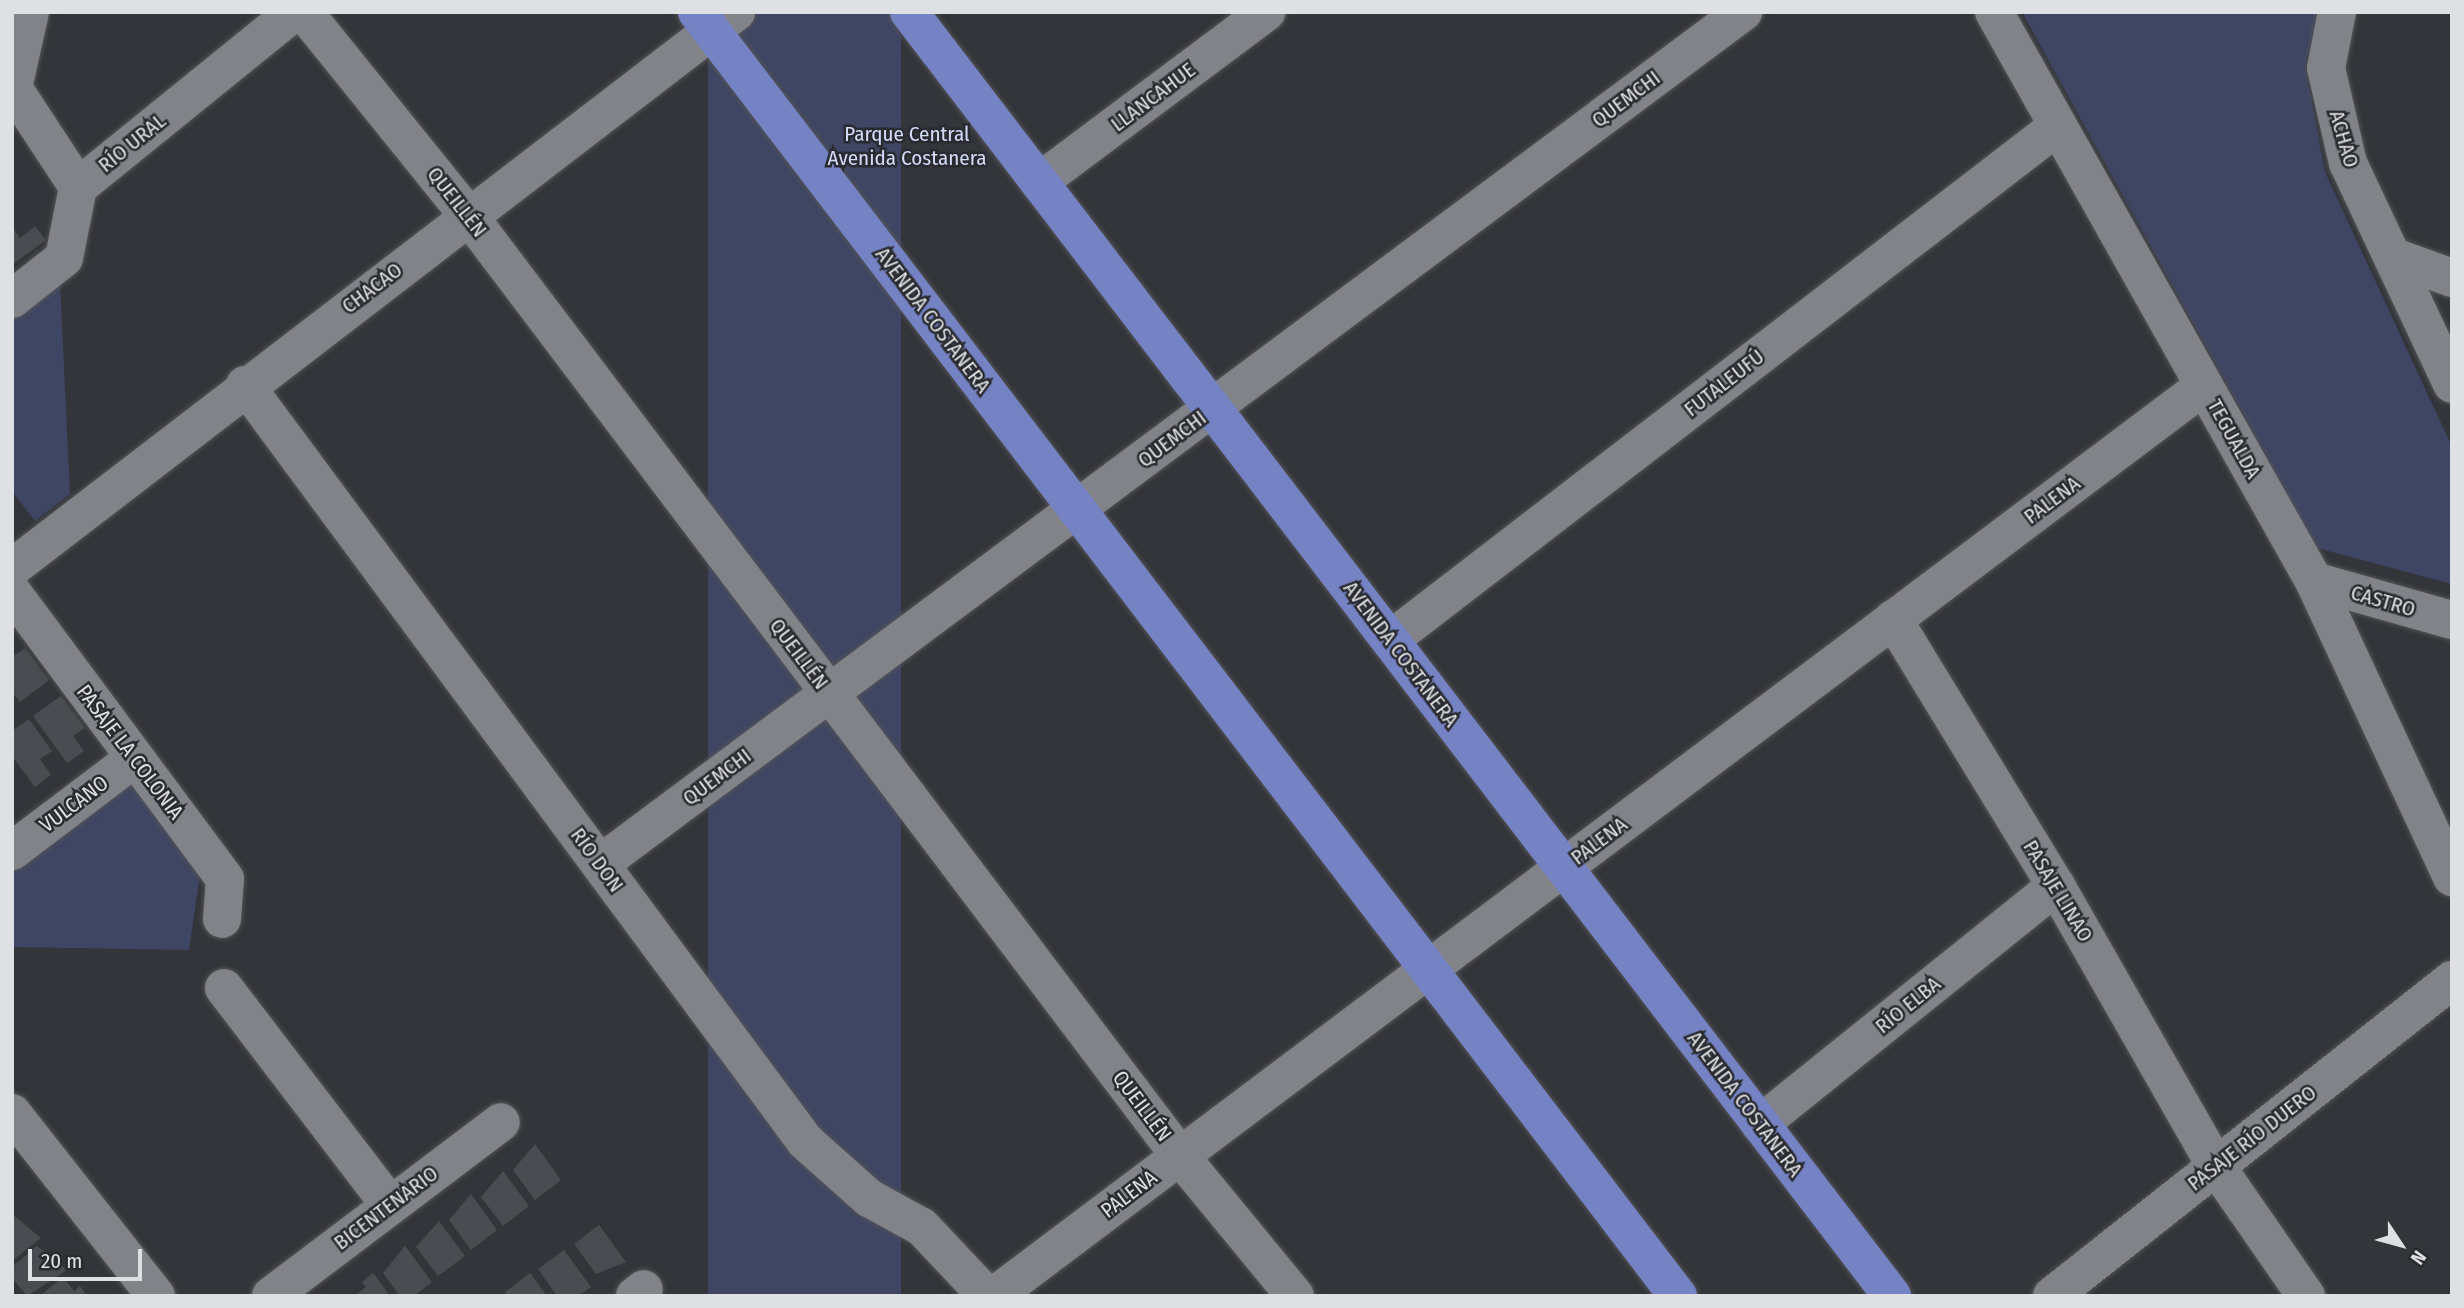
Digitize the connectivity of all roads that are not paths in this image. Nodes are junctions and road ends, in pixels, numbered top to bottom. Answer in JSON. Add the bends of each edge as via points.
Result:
{"nodes":[{"id":1,"x":30,"y":12,"type":"edge"},
{"id":2,"x":294,"y":12,"type":"edge"},
{"id":3,"x":304,"y":12,"type":"edge"},
{"id":4,"x":909,"y":12,"type":"edge"},
{"id":5,"x":1266,"y":12,"type":"edge"},
{"id":6,"x":1743,"y":12,"type":"edge"},
{"id":7,"x":1994,"y":12,"type":"edge"},
{"id":8,"x":2337,"y":12,"type":"edge"},
{"id":9,"x":715,"y":18,"type":"edge"},
{"id":10,"x":13,"y":88,"type":"edge"},
{"id":11,"x":2058,"y":126,"type":"junction"},
{"id":12,"x":1039,"y":182,"type":"junction"},
{"id":13,"x":78,"y":187,"type":"junction"},
{"id":14,"x":468,"y":215,"type":"junction"},
{"id":15,"x":2397,"y":258,"type":"junction"},
{"id":16,"x":2452,"y":278,"type":"edge"},
{"id":17,"x":12,"y":299,"type":"edge"},
{"id":18,"x":2452,"y":384,"type":"edge"},
{"id":19,"x":245,"y":385,"type":"junction"},
{"id":20,"x":2204,"y":386,"type":"junction"},
{"id":21,"x":1213,"y":408,"type":"junction"},
{"id":22,"x":1077,"y":509,"type":"junction"},
{"id":23,"x":12,"y":568,"type":"edge"},
{"id":24,"x":2314,"y":581,"type":"junction"},
{"id":25,"x":12,"y":592,"type":"edge"},
{"id":26,"x":1893,"y":620,"type":"junction"},
{"id":27,"x":2452,"y":620,"type":"edge"},
{"id":28,"x":1390,"y":640,"type":"junction"},
{"id":29,"x":829,"y":694,"type":"junction"},
{"id":30,"x":135,"y":758,"type":"junction"},
{"id":31,"x":12,"y":851,"type":"edge"},
{"id":32,"x":600,"y":864,"type":"junction"},
{"id":33,"x":1563,"y":867,"type":"junction"},
{"id":34,"x":2452,"y":877,"type":"edge"},
{"id":35,"x":2056,"y":886,"type":"junction"},
{"id":36,"x":222,"y":919,"type":"dead end"},
{"id":37,"x":1429,"y":969,"type":"junction"},
{"id":38,"x":2452,"y":980,"type":"edge"},
{"id":39,"x":224,"y":988,"type":"dead end"},
{"id":40,"x":12,"y":1113,"type":"edge"},
{"id":41,"x":501,"y":1122,"type":"dead end"},
{"id":42,"x":1760,"y":1124,"type":"junction"},
{"id":43,"x":1180,"y":1156,"type":"junction"},
{"id":44,"x":2216,"y":1166,"type":"junction"},
{"id":45,"x":390,"y":1205,"type":"junction"},
{"id":46,"x":156,"y":1296,"type":"edge"},
{"id":47,"x":271,"y":1296,"type":"edge"},
{"id":48,"x":987,"y":1296,"type":"edge"},
{"id":49,"x":994,"y":1296,"type":"edge"},
{"id":50,"x":1294,"y":1296,"type":"edge"},
{"id":51,"x":1678,"y":1296,"type":"edge"},
{"id":52,"x":1892,"y":1296,"type":"edge"},
{"id":53,"x":2052,"y":1296,"type":"edge"},
{"id":54,"x":2306,"y":1296,"type":"edge"}],
"edges":[{"from":1,"to":10,"type":"street"},
{"from":2,"to":13,"type":"street","name":"RÍO URAL"},
{"from":3,"to":14,"type":"street","name":"QUEILLÉN"},
{"from":4,"to":12,"type":"main road","name":"AVENIDA COSTANERA"},
{"from":5,"to":12,"type":"street","name":"LLANCAHUE"},
{"from":6,"to":21,"type":"street","name":"QUEMCHI"},
{"from":7,"to":11,"type":"street","name":"TEGUALDA"},
{"from":8,"to":15,"type":"street","name":"ACHAO","via":[[2326,68],[2348,163]]},
{"from":9,"to":14,"type":"street","name":"CHACAO"},
{"from":9,"to":22,"type":"main road","name":"AVENIDA COSTANERA"},
{"from":10,"to":13,"type":"street"},
{"from":11,"to":20,"type":"street","name":"TEGUALDA"},
{"from":11,"to":28,"type":"street","name":"FUTALEUFÚ"},
{"from":12,"to":21,"type":"main road","name":"AVENIDA COSTANERA"},
{"from":13,"to":17,"type":"street","name":"RÍO URAL","via":[[64,258]]},
{"from":14,"to":19,"type":"street","name":"CHACAO"},
{"from":14,"to":29,"type":"street","name":"QUEILLÉN"},
{"from":15,"to":16,"type":"street"},
{"from":15,"to":18,"type":"street","name":"ACHAO"},
{"from":19,"to":23,"type":"street","name":"CHACAO"},
{"from":19,"to":32,"type":"street","name":"RÍO DON"},
{"from":20,"to":24,"type":"street","name":"TEGUALDA"},
{"from":20,"to":26,"type":"street","name":"PALENA"},
{"from":21,"to":22,"type":"street","name":"QUEMCHI"},
{"from":21,"to":28,"type":"main road","name":"AVENIDA COSTANERA"},
{"from":22,"to":29,"type":"street","name":"QUEMCHI"},
{"from":22,"to":37,"type":"main road","name":"AVENIDA COSTANERA"},
{"from":24,"to":27,"type":"street","name":"CASTRO"},
{"from":24,"to":34,"type":"street","name":"TEGUALDA"},
{"from":25,"to":30,"type":"street","name":"PASAJE LA COLONIA"},
{"from":26,"to":33,"type":"street","name":"PALENA"},
{"from":26,"to":35,"type":"street","name":"PASAJE LINAO"},
{"from":28,"to":33,"type":"main road","name":"AVENIDA COSTANERA"},
{"from":29,"to":32,"type":"street","name":"QUEMCHI"},
{"from":29,"to":43,"type":"street","name":"QUEILLÉN"},
{"from":30,"to":31,"type":"street","name":"VULCANO"},
{"from":30,"to":36,"type":"street","name":"PASAJE LA COLONIA","via":[[225,879]]},
{"from":32,"to":48,"type":"street","name":"RÍO DON","via":[[805,1141],[869,1198],[922,1227]]},
{"from":33,"to":37,"type":"street","name":"PALENA"},
{"from":33,"to":42,"type":"main road","name":"AVENIDA COSTANERA"},
{"from":35,"to":42,"type":"street","name":"RÍO ELBA"},
{"from":35,"to":44,"type":"street","name":"PASAJE LINAO"},
{"from":37,"to":43,"type":"street","name":"PALENA"},
{"from":37,"to":51,"type":"main road","name":"AVENIDA COSTANERA"},
{"from":38,"to":44,"type":"street","name":"PASAJE RÍO DUERO"},
{"from":39,"to":45,"type":"street"},
{"from":40,"to":46,"type":"street"},
{"from":41,"to":45,"type":"street","name":"BICENTENARIO"},
{"from":42,"to":52,"type":"main road","name":"AVENIDA COSTANERA"},
{"from":43,"to":49,"type":"street","name":"PALENA"},
{"from":43,"to":50,"type":"street","name":"QUEILLÉN"},
{"from":44,"to":53,"type":"street","name":"PASAJE RÍO DUERO"},
{"from":44,"to":54,"type":"street","name":"PASAJE LINAO"},
{"from":45,"to":47,"type":"street","name":"BICENTENARIO"}]}
